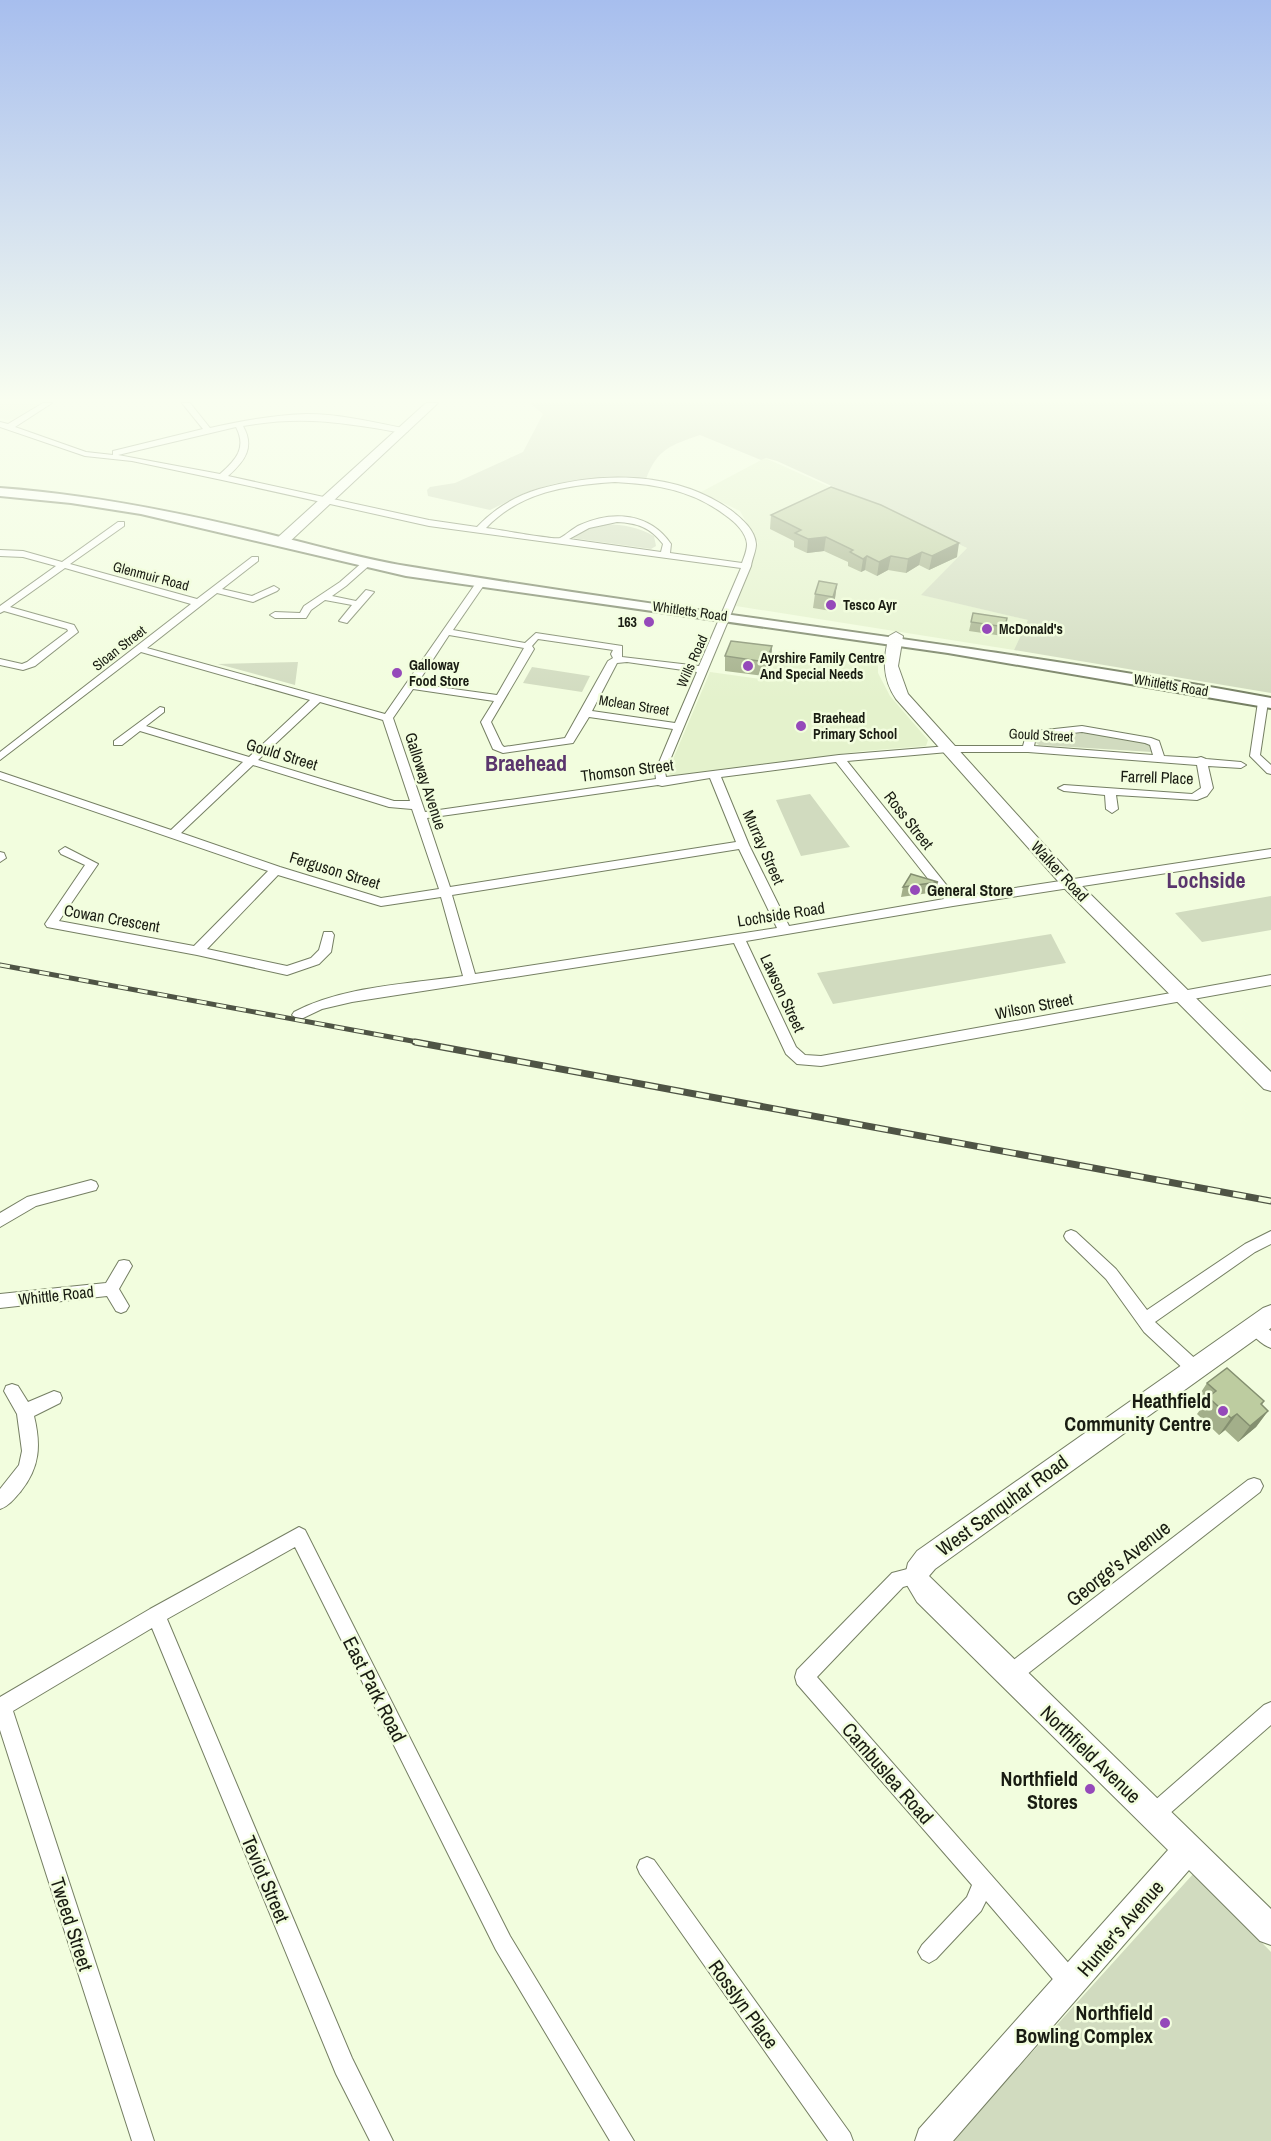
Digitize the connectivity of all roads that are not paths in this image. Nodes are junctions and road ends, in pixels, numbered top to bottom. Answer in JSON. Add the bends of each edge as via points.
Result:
{"nodes":[{"id":1,"x":122,"y":503,"type":"edge"},
{"id":2,"x":325,"y":503,"type":"edge"},
{"id":3,"x":345,"y":503,"type":"edge"},
{"id":4,"x":515,"y":503,"type":"edge"},
{"id":5,"x":715,"y":503,"type":"edge"},
{"id":6,"x":121,"y":524,"type":"dead end"},
{"id":7,"x":479,"y":530,"type":"junction"},
{"id":8,"x":284,"y":539,"type":"junction"},
{"id":9,"x":561,"y":541,"type":"junction"},
{"id":10,"x":0,"y":553,"type":"edge"},
{"id":11,"x":665,"y":554,"type":"junction"},
{"id":12,"x":255,"y":559,"type":"dead end"},
{"id":13,"x":367,"y":563,"type":"junction"},
{"id":14,"x":62,"y":566,"type":"junction"},
{"id":15,"x":746,"y":566,"type":"junction"},
{"id":16,"x":481,"y":582,"type":"junction"},
{"id":17,"x":274,"y":589,"type":"dead end"},
{"id":18,"x":215,"y":590,"type":"junction"},
{"id":19,"x":369,"y":592,"type":"dead end"},
{"id":20,"x":324,"y":597,"type":"junction"},
{"id":21,"x":199,"y":603,"type":"junction"},
{"id":22,"x":359,"y":604,"type":"junction"},
{"id":23,"x":1,"y":609,"type":"edge"},
{"id":24,"x":728,"y":614,"type":"junction"},
{"id":25,"x":276,"y":615,"type":"dead end"},
{"id":26,"x":344,"y":621,"type":"dead end"},
{"id":27,"x":447,"y":632,"type":"junction"},
{"id":28,"x":896,"y":638,"type":"junction"},
{"id":29,"x":528,"y":646,"type":"junction"},
{"id":30,"x":140,"y":648,"type":"junction"},
{"id":31,"x":618,"y":659,"type":"junction"},
{"id":32,"x":0,"y":662,"type":"edge"},
{"id":33,"x":703,"y":670,"type":"junction"},
{"id":34,"x":411,"y":686,"type":"junction"},
{"id":35,"x":318,"y":698,"type":"junction"},
{"id":36,"x":500,"y":699,"type":"junction"},
{"id":37,"x":1268,"y":701,"type":"edge"},
{"id":38,"x":160,"y":710,"type":"dead end"},
{"id":39,"x":586,"y":713,"type":"junction"},
{"id":40,"x":388,"y":718,"type":"junction"},
{"id":41,"x":139,"y":727,"type":"junction"},
{"id":42,"x":678,"y":727,"type":"junction"},
{"id":43,"x":118,"y":743,"type":"dead end"},
{"id":44,"x":948,"y":749,"type":"junction"},
{"id":45,"x":1028,"y":749,"type":"junction"},
{"id":46,"x":0,"y":758,"type":"edge"},
{"id":47,"x":839,"y":758,"type":"junction"},
{"id":48,"x":1158,"y":758,"type":"junction"},
{"id":49,"x":1201,"y":760,"type":"junction"},
{"id":50,"x":250,"y":761,"type":"junction"},
{"id":51,"x":1241,"y":765,"type":"dead end"},
{"id":52,"x":1271,"y":771,"type":"edge"},
{"id":53,"x":0,"y":775,"type":"edge"},
{"id":54,"x":715,"y":776,"type":"junction"},
{"id":55,"x":662,"y":783,"type":"junction"},
{"id":56,"x":1064,"y":788,"type":"dead end"},
{"id":57,"x":1110,"y":793,"type":"junction"},
{"id":58,"x":1112,"y":809,"type":"dead end"},
{"id":59,"x":418,"y":811,"type":"junction"},
{"id":60,"x":173,"y":834,"type":"junction"},
{"id":61,"x":743,"y":845,"type":"junction"},
{"id":62,"x":65,"y":851,"type":"dead end"},
{"id":63,"x":1271,"y":853,"type":"edge"},
{"id":64,"x":276,"y":870,"type":"junction"},
{"id":65,"x":1071,"y":885,"type":"junction"},
{"id":66,"x":446,"y":893,"type":"junction"},
{"id":67,"x":953,"y":902,"type":"junction"},
{"id":68,"x":785,"y":931,"type":"junction"},
{"id":69,"x":328,"y":935,"type":"dead end"},
{"id":70,"x":738,"y":938,"type":"junction"},
{"id":71,"x":197,"y":951,"type":"junction"},
{"id":72,"x":470,"y":978,"type":"junction"},
{"id":73,"x":1271,"y":980,"type":"edge"},
{"id":74,"x":1182,"y":994,"type":"junction"},
{"id":75,"x":299,"y":1015,"type":"dead end"},
{"id":76,"x":802,"y":1060,"type":"joint"},
{"id":77,"x":1271,"y":1084,"type":"edge"},
{"id":78,"x":91,"y":1186,"type":"dead end"},
{"id":79,"x":0,"y":1221,"type":"edge"},
{"id":80,"x":1071,"y":1236,"type":"dead end"},
{"id":81,"x":1271,"y":1237,"type":"edge"},
{"id":82,"x":124,"y":1266,"type":"dead end"},
{"id":83,"x":111,"y":1289,"type":"junction"},
{"id":84,"x":0,"y":1301,"type":"edge"},
{"id":85,"x":121,"y":1306,"type":"dead end"},
{"id":86,"x":1145,"y":1320,"type":"junction"},
{"id":87,"x":1266,"y":1327,"type":"edge"},
{"id":88,"x":1195,"y":1369,"type":"junction"},
{"id":89,"x":12,"y":1390,"type":"dead end"},
{"id":90,"x":54,"y":1398,"type":"dead end"},
{"id":91,"x":25,"y":1412,"type":"junction"},
{"id":92,"x":1254,"y":1486,"type":"dead end"},
{"id":93,"x":0,"y":1501,"type":"edge"},
{"id":94,"x":915,"y":1576,"type":"junction"},
{"id":95,"x":156,"y":1615,"type":"junction"},
{"id":96,"x":1010,"y":1675,"type":"junction"},
{"id":97,"x":1,"y":1707,"type":"edge"},
{"id":98,"x":1271,"y":1712,"type":"edge"},
{"id":99,"x":1154,"y":1815,"type":"junction"},
{"id":100,"x":1188,"y":1849,"type":"junction"},
{"id":101,"x":647,"y":1867,"type":"dead end"},
{"id":102,"x":983,"y":1882,"type":"junction"},
{"id":103,"x":1271,"y":1930,"type":"edge"},
{"id":104,"x":929,"y":1952,"type":"dead end"},
{"id":105,"x":1072,"y":1984,"type":"junction"},
{"id":106,"x":143,"y":2141,"type":"edge"},
{"id":107,"x":382,"y":2141,"type":"edge"},
{"id":108,"x":623,"y":2141,"type":"edge"},
{"id":109,"x":842,"y":2141,"type":"edge"},
{"id":110,"x":931,"y":2141,"type":"edge"}],
"edges":[{"from":1,"to":8,"type":"main road","name":"Whitletts Road"},
{"from":2,"to":8,"type":"street"},
{"from":3,"to":7,"type":"street","via":[[429,523]]},
{"from":4,"to":7,"type":"street","name":"Wills Road","via":[[500,510]]},
{"from":5,"to":15,"type":"street","name":"Wills Road","via":[[743,526],[752,543]]},
{"from":6,"to":14,"type":"street","name":"Glenmuir Road"},
{"from":7,"to":9,"type":"street"},
{"from":8,"to":13,"type":"main road","name":"Whitletts Road"},
{"from":8,"to":24,"type":"main road","name":"Whitletts Road","via":[[429,570]]},
{"from":9,"to":11,"type":"street"},
{"from":9,"to":11,"type":"street","via":[[585,523],[625,520],[642,523],[663,534]]},
{"from":10,"to":14,"type":"street","name":"Glenmuir Road","via":[[22,554]]},
{"from":11,"to":15,"type":"street"},
{"from":12,"to":18,"type":"street","name":"Sloan Street"},
{"from":13,"to":16,"type":"main road","name":"Whitletts Road"},
{"from":13,"to":20,"type":"street"},
{"from":14,"to":21,"type":"street","name":"Glenmuir Road"},
{"from":14,"to":23,"type":"street"},
{"from":15,"to":24,"type":"street","name":"Wills Road"},
{"from":16,"to":24,"type":"main road","name":"Whitletts Road"},
{"from":16,"to":27,"type":"street","name":"Galloway Avenue"},
{"from":17,"to":18,"type":"street","via":[[253,599]]},
{"from":18,"to":21,"type":"street","name":"Sloan Street"},
{"from":19,"to":22,"type":"street"},
{"from":20,"to":22,"type":"street"},
{"from":20,"to":25,"type":"street","via":[[307,608],[303,616]]},
{"from":21,"to":30,"type":"street","name":"Sloan Street"},
{"from":22,"to":26,"type":"street"},
{"from":23,"to":32,"type":"street","via":[[71,627],[73,632],[31,664],[23,667]]},
{"from":24,"to":28,"type":"main road","name":"Whitletts Road"},
{"from":24,"to":33,"type":"street","name":"Wills Road"},
{"from":27,"to":29,"type":"street"},
{"from":27,"to":34,"type":"street","name":"Galloway Avenue"},
{"from":28,"to":37,"type":"main road","name":"Whitletts Road"},
{"from":28,"to":44,"type":"street","name":"Walker Road","via":[[890,664],[892,679],[901,696]]},
{"from":29,"to":31,"type":"street","via":[[536,636],[619,648]]},
{"from":29,"to":36,"type":"street"},
{"from":30,"to":35,"type":"street"},
{"from":30,"to":46,"type":"street","name":"Sloan Street"},
{"from":31,"to":33,"type":"street"},
{"from":31,"to":39,"type":"street","via":[[610,665]]},
{"from":33,"to":42,"type":"street","name":"Wills Road"},
{"from":34,"to":36,"type":"street"},
{"from":34,"to":40,"type":"street","name":"Galloway Avenue"},
{"from":35,"to":40,"type":"street"},
{"from":35,"to":50,"type":"street"},
{"from":36,"to":39,"type":"street","name":"Mclean Street","via":[[486,722],[496,747],[503,750],[569,741]]},
{"from":37,"to":52,"type":"street","via":[[1256,756]]},
{"from":38,"to":41,"type":"street"},
{"from":39,"to":42,"type":"street","name":"Mclean Street"},
{"from":40,"to":59,"type":"street","name":"Galloway Avenue"},
{"from":41,"to":43,"type":"street"},
{"from":41,"to":50,"type":"street","name":"Gould Street"},
{"from":42,"to":55,"type":"street","name":"Wills Road","via":[[660,772]]},
{"from":44,"to":45,"type":"street","name":"Gould Street"},
{"from":44,"to":47,"type":"street","name":"Gould Street"},
{"from":44,"to":65,"type":"street","name":"Walker Road"},
{"from":45,"to":48,"type":"street","name":"Gould Street"},
{"from":45,"to":48,"type":"street","via":[[1031,734],[1082,729],[1155,743]]},
{"from":47,"to":54,"type":"street","name":"Thomson Street"},
{"from":47,"to":67,"type":"street","name":"Ross Street"},
{"from":48,"to":49,"type":"street","name":"Gould Street"},
{"from":49,"to":51,"type":"street","name":"Gould Street"},
{"from":49,"to":57,"type":"street","name":"Farrell Place","via":[[1207,788],[1199,796]]},
{"from":50,"to":59,"type":"street","name":"Gould Street"},
{"from":50,"to":60,"type":"street"},
{"from":53,"to":60,"type":"street","name":"Ferguson Street"},
{"from":54,"to":55,"type":"street","name":"Thomson Street"},
{"from":54,"to":61,"type":"street","name":"Murray Street"},
{"from":55,"to":59,"type":"street","name":"Thomson Street"},
{"from":56,"to":57,"type":"street","name":"Farrell Place"},
{"from":57,"to":58,"type":"street","name":"Farrell Place"},
{"from":59,"to":66,"type":"street","name":"Galloway Avenue"},
{"from":60,"to":64,"type":"street","name":"Ferguson Street"},
{"from":61,"to":66,"type":"street","name":"Ferguson Street"},
{"from":61,"to":68,"type":"street","name":"Murray Street"},
{"from":62,"to":71,"type":"street","name":"Cowan Crescent","via":[[92,864],[51,924]]},
{"from":63,"to":65,"type":"street","name":"Lochside Road"},
{"from":64,"to":66,"type":"street","name":"Ferguson Street","via":[[381,902]]},
{"from":64,"to":71,"type":"street"},
{"from":65,"to":67,"type":"street","name":"Lochside Road"},
{"from":65,"to":74,"type":"street","name":"Walker Road"},
{"from":66,"to":72,"type":"street","name":"Galloway Avenue"},
{"from":67,"to":68,"type":"street","name":"Lochside Road"},
{"from":68,"to":70,"type":"street","name":"Lochside Road"},
{"from":69,"to":71,"type":"street","name":"Cowan Crescent","via":[[325,952],[315,961],[287,971]]},
{"from":70,"to":72,"type":"street","name":"Lochside Road"},
{"from":70,"to":76,"type":"street","name":"Lawson Street","via":[[791,1050]]},
{"from":72,"to":75,"type":"street","name":"Lochside Road","via":[[352,997],[318,1005]]},
{"from":73,"to":74,"type":"street","name":"Wilson Street"},
{"from":74,"to":76,"type":"street","name":"Wilson Street","via":[[833,1059]]},
{"from":74,"to":77,"type":"street","name":"Walker Road"},
{"from":78,"to":79,"type":"street","via":[[32,1201]]},
{"from":80,"to":86,"type":"street","via":[[1111,1274]]},
{"from":81,"to":86,"type":"street"},
{"from":82,"to":83,"type":"street"},
{"from":83,"to":84,"type":"street","name":"Whittle Road"},
{"from":83,"to":85,"type":"street"},
{"from":86,"to":88,"type":"street"},
{"from":87,"to":88,"type":"street","name":"West Sanquhar Road"},
{"from":88,"to":94,"type":"street","name":"West Sanquhar Road","via":[[926,1560]]},
{"from":89,"to":91,"type":"street"},
{"from":90,"to":91,"type":"street"},
{"from":91,"to":93,"type":"street","via":[[33,1446],[25,1472]]},
{"from":92,"to":96,"type":"street","name":"George's Avenue"},
{"from":94,"to":96,"type":"street","name":"Northfield Avenue","via":[[926,1593]]},
{"from":94,"to":102,"type":"street","name":"Cambuslea Road","via":[[898,1579],[804,1677]]},
{"from":95,"to":97,"type":"street","name":"East Park Road"},
{"from":95,"to":107,"type":"street","name":"Teviot Street","via":[[344,2066]]},
{"from":95,"to":108,"type":"street","name":"East Park Road","via":[[299,1536],[503,1943]]},
{"from":96,"to":99,"type":"street","name":"Northfield Avenue"},
{"from":97,"to":106,"type":"street","name":"Tweed Street"},
{"from":98,"to":99,"type":"street"},
{"from":99,"to":100,"type":"street","name":"Northfield Avenue"},
{"from":100,"to":103,"type":"street","name":"Northfield Avenue"},
{"from":100,"to":105,"type":"street","name":"Hunter's Avenue"},
{"from":101,"to":109,"type":"street","name":"Rosslyn Place"},
{"from":102,"to":104,"type":"street","via":[[974,1904]]},
{"from":102,"to":105,"type":"street","name":"Cambuslea Road"},
{"from":105,"to":110,"type":"street","name":"Hunter's Avenue"}]}
